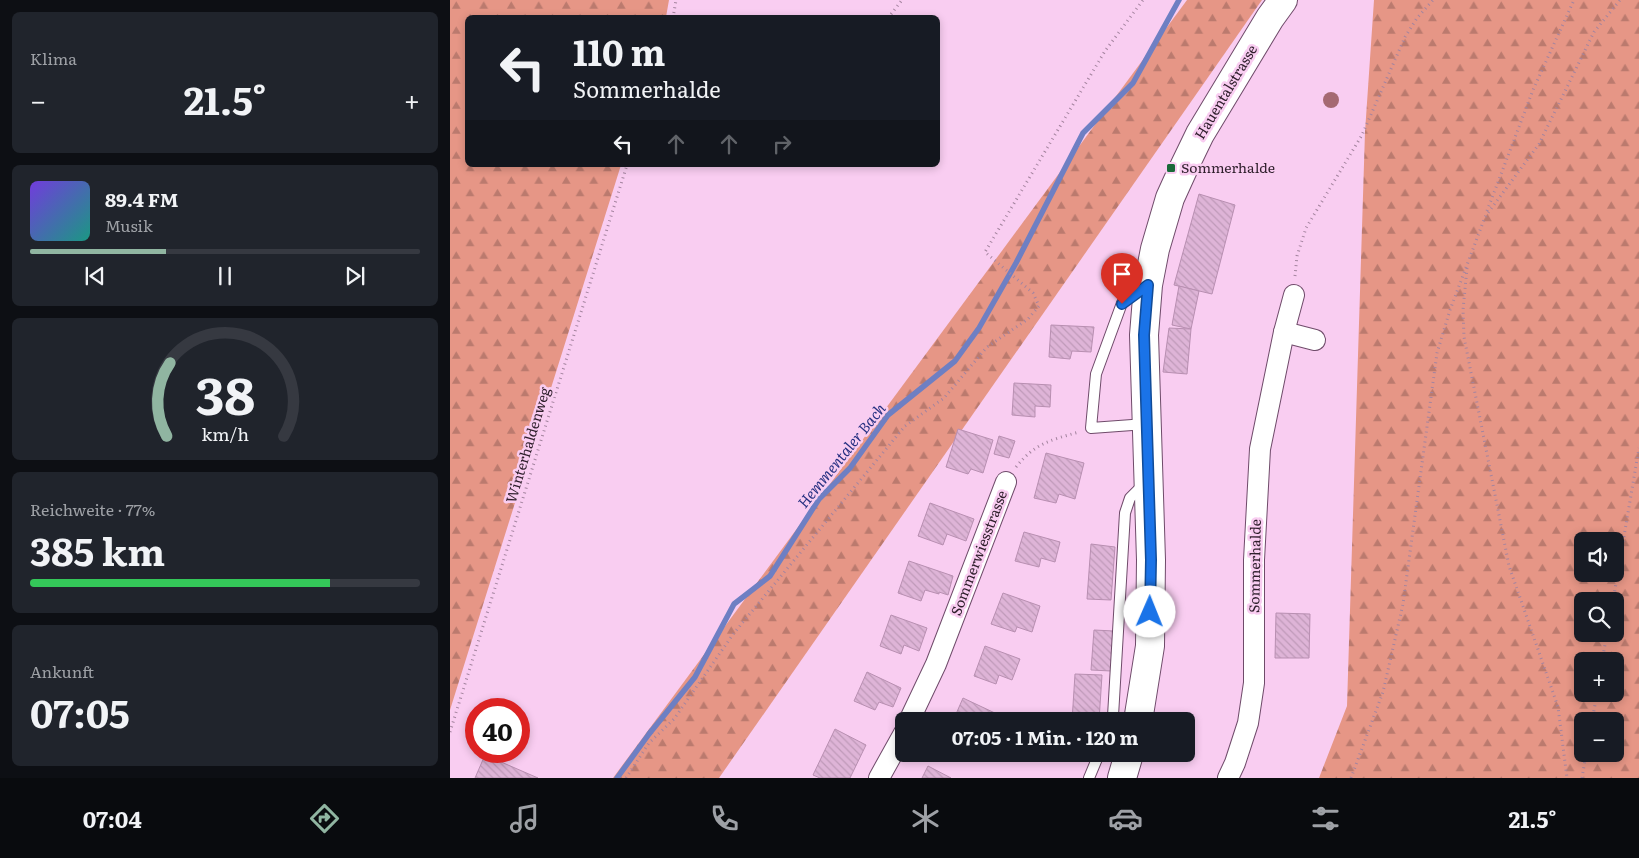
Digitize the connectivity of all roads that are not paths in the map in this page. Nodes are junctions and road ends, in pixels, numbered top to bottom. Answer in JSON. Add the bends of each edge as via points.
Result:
{"nodes":[{"id":1,"x":1283,"y":0,"type":"edge"},
{"id":2,"x":1148,"y":285,"type":"junction"},
{"id":3,"x":1294,"y":294,"type":"road end"},
{"id":4,"x":1284,"y":332,"type":"junction"},
{"id":5,"x":1315,"y":340,"type":"dead end"},
{"id":6,"x":1146,"y":424,"type":"junction"},
{"id":7,"x":1148,"y":481,"type":"junction"},
{"id":8,"x":1006,"y":482,"type":"road end"},
{"id":9,"x":913,"y":712,"type":"edge"},
{"id":10,"x":1113,"y":712,"type":"edge"},
{"id":11,"x":1139,"y":712,"type":"edge"},
{"id":12,"x":895,"y":749,"type":"edge"},
{"id":13,"x":1096,"y":762,"type":"edge"},
{"id":14,"x":1127,"y":762,"type":"edge"},
{"id":15,"x":879,"y":778,"type":"edge"},
{"id":16,"x":1089,"y":778,"type":"edge"},
{"id":17,"x":1122,"y":778,"type":"edge"},
{"id":18,"x":1228,"y":778,"type":"edge"}],
"edges":[{"from":1,"to":2,"type":"street","name":"Hauentalstrasse","via":[[1200,134],[1185,164],[1170,198]]},
{"from":2,"to":6,"type":"street","name":"Hauentalstrasse","via":[[1144,335]]},
{"from":2,"to":6,"type":"lane","via":[[1122,304],[1096,374],[1091,428]]},
{"from":3,"to":4,"type":"street","name":"Sommerhalde"},
{"from":4,"to":5,"type":"street"},
{"from":4,"to":18,"type":"street","name":"Sommerhalde","via":[[1260,449],[1254,560],[1254,683],[1248,723]]},
{"from":6,"to":7,"type":"street","name":"Hauentalstrasse"},
{"from":7,"to":10,"type":"lane","via":[[1130,498],[1125,514]]},
{"from":7,"to":11,"type":"street","name":"Hauentalstrasse","via":[[1150,646]]},
{"from":8,"to":9,"type":"street","name":"Sommerwiesstrasse","via":[[936,664]]},
{"from":12,"to":15,"type":"street"},
{"from":13,"to":16,"type":"lane"},
{"from":14,"to":17,"type":"street"}]}
